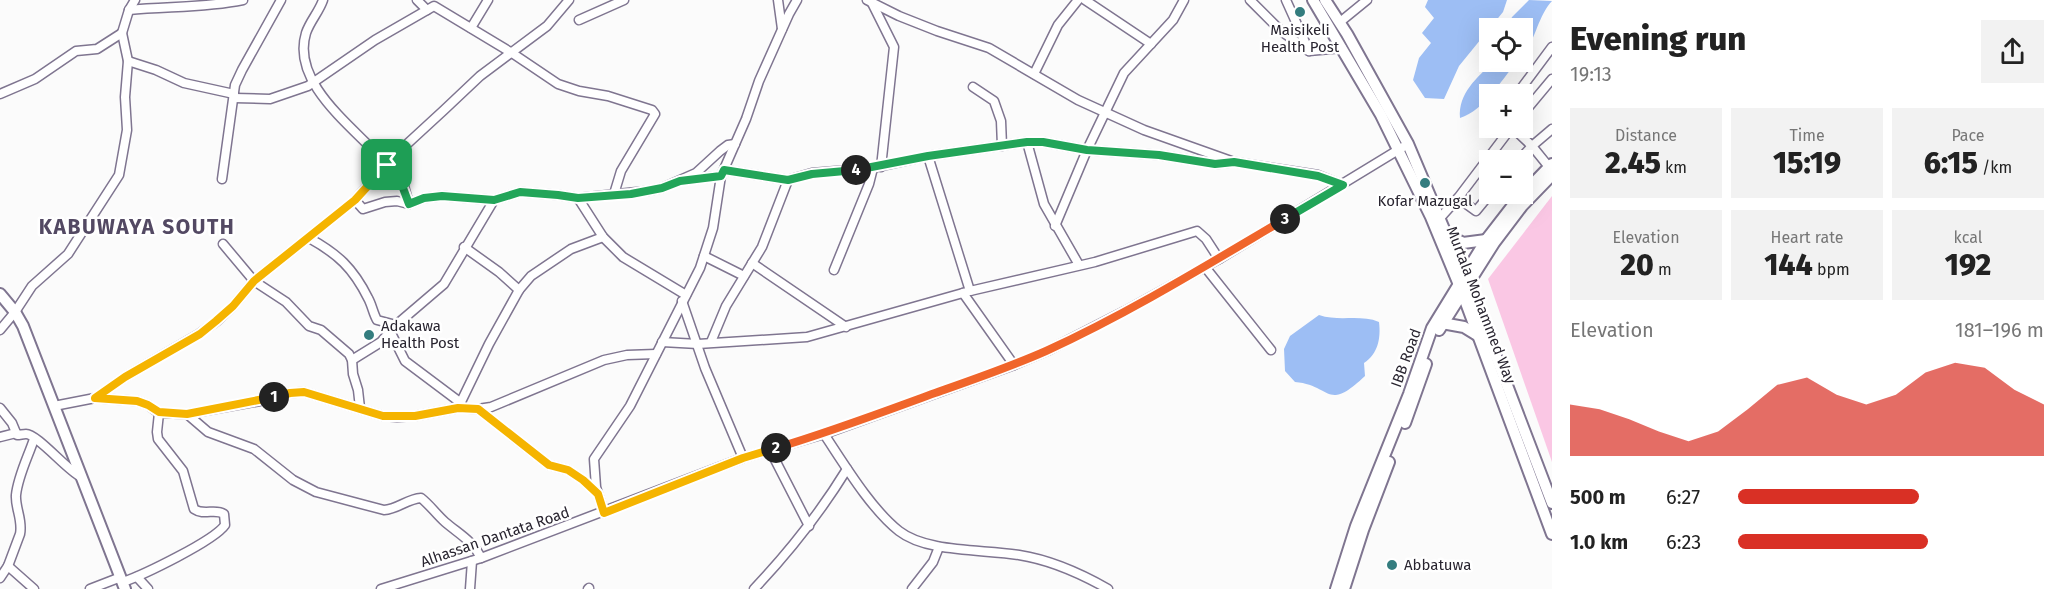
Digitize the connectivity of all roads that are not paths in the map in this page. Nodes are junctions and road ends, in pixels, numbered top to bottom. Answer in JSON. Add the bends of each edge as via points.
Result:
{"nodes":[{"id":1,"x":122,"y":0,"type":"edge"},
{"id":2,"x":135,"y":0,"type":"edge"},
{"id":3,"x":243,"y":0,"type":"edge"},
{"id":4,"x":281,"y":0,"type":"edge"},
{"id":5,"x":323,"y":0,"type":"edge"},
{"id":6,"x":417,"y":0,"type":"edge"},
{"id":7,"x":488,"y":0,"type":"edge"},
{"id":8,"x":569,"y":0,"type":"edge"},
{"id":9,"x":624,"y":0,"type":"edge"},
{"id":10,"x":778,"y":0,"type":"edge"},
{"id":11,"x":798,"y":0,"type":"edge"},
{"id":12,"x":1078,"y":0,"type":"edge"},
{"id":13,"x":1085,"y":0,"type":"edge"},
{"id":14,"x":1184,"y":0,"type":"edge"},
{"id":15,"x":1250,"y":0,"type":"edge"},
{"id":16,"x":1286,"y":0,"type":"edge"},
{"id":17,"x":1312,"y":0,"type":"edge"},
{"id":18,"x":1325,"y":0,"type":"edge"},
{"id":19,"x":1367,"y":0,"type":"edge"},
{"id":20,"x":870,"y":1,"type":"edge"},
{"id":21,"x":129,"y":10,"type":"junction"},
{"id":22,"x":427,"y":10,"type":"junction"},
{"id":23,"x":579,"y":20,"type":"dead end"},
{"id":24,"x":1340,"y":22,"type":"junction"},
{"id":25,"x":471,"y":28,"type":"junction"},
{"id":26,"x":782,"y":29,"type":"junction"},
{"id":27,"x":122,"y":33,"type":"junction"},
{"id":28,"x":1151,"y":44,"type":"junction"},
{"id":29,"x":1552,"y":47,"type":"edge"},
{"id":30,"x":1342,"y":48,"type":"junction"},
{"id":31,"x":1309,"y":51,"type":"junction"},
{"id":32,"x":512,"y":53,"type":"junction"},
{"id":33,"x":128,"y":61,"type":"junction"},
{"id":34,"x":1034,"y":74,"type":"junction"},
{"id":35,"x":1552,"y":79,"type":"edge"},
{"id":36,"x":314,"y":82,"type":"junction"},
{"id":37,"x":1524,"y":84,"type":"edge"},
{"id":38,"x":973,"y":87,"type":"dead end"},
{"id":39,"x":0,"y":94,"type":"edge"},
{"id":40,"x":234,"y":96,"type":"junction"},
{"id":41,"x":1533,"y":101,"type":"edge"},
{"id":42,"x":1104,"y":113,"type":"junction"},
{"id":43,"x":1552,"y":129,"type":"edge"},
{"id":44,"x":1497,"y":138,"type":"edge"},
{"id":45,"x":1523,"y":138,"type":"edge"},
{"id":46,"x":1027,"y":142,"type":"junction"},
{"id":47,"x":735,"y":144,"type":"junction"},
{"id":48,"x":1002,"y":146,"type":"junction"},
{"id":49,"x":1532,"y":146,"type":"junction"},
{"id":50,"x":1404,"y":147,"type":"junction"},
{"id":51,"x":1087,"y":150,"type":"junction"},
{"id":52,"x":1528,"y":150,"type":"edge"},
{"id":53,"x":928,"y":156,"type":"junction"},
{"id":54,"x":1234,"y":162,"type":"junction"},
{"id":55,"x":388,"y":164,"type":"junction"},
{"id":56,"x":877,"y":167,"type":"junction"},
{"id":57,"x":1551,"y":169,"type":"edge"},
{"id":58,"x":723,"y":173,"type":"junction"},
{"id":59,"x":222,"y":179,"type":"dead end"},
{"id":60,"x":788,"y":180,"type":"junction"},
{"id":61,"x":680,"y":181,"type":"junction"},
{"id":62,"x":1343,"y":185,"type":"junction"},
{"id":63,"x":1547,"y":187,"type":"edge"},
{"id":64,"x":614,"y":194,"type":"junction"},
{"id":65,"x":578,"y":198,"type":"junction"},
{"id":66,"x":1458,"y":198,"type":"junction"},
{"id":67,"x":355,"y":200,"type":"junction"},
{"id":68,"x":494,"y":200,"type":"junction"},
{"id":69,"x":409,"y":204,"type":"junction"},
{"id":70,"x":1482,"y":204,"type":"edge"},
{"id":71,"x":1440,"y":218,"type":"junction"},
{"id":72,"x":1056,"y":226,"type":"junction"},
{"id":73,"x":1446,"y":234,"type":"junction"},
{"id":74,"x":603,"y":237,"type":"junction"},
{"id":75,"x":309,"y":238,"type":"junction"},
{"id":76,"x":1486,"y":240,"type":"junction"},
{"id":77,"x":223,"y":244,"type":"dead end"},
{"id":78,"x":464,"y":248,"type":"junction"},
{"id":79,"x":704,"y":256,"type":"junction"},
{"id":80,"x":1219,"y":259,"type":"junction"},
{"id":81,"x":752,"y":263,"type":"junction"},
{"id":82,"x":1079,"y":265,"type":"junction"},
{"id":83,"x":1205,"y":267,"type":"junction"},
{"id":84,"x":834,"y":270,"type":"dead end"},
{"id":85,"x":744,"y":276,"type":"junction"},
{"id":86,"x":254,"y":281,"type":"junction"},
{"id":87,"x":1463,"y":284,"type":"junction"},
{"id":88,"x":519,"y":290,"type":"junction"},
{"id":89,"x":967,"y":292,"type":"junction"},
{"id":90,"x":0,"y":294,"type":"edge"},
{"id":91,"x":684,"y":298,"type":"junction"},
{"id":92,"x":15,"y":312,"type":"junction"},
{"id":93,"x":1442,"y":323,"type":"junction"},
{"id":94,"x":846,"y":327,"type":"junction"},
{"id":95,"x":393,"y":328,"type":"junction"},
{"id":96,"x":0,"y":330,"type":"edge"},
{"id":97,"x":1477,"y":335,"type":"junction"},
{"id":98,"x":662,"y":342,"type":"junction"},
{"id":99,"x":711,"y":342,"type":"junction"},
{"id":100,"x":698,"y":344,"type":"junction"},
{"id":101,"x":1271,"y":350,"type":"dead end"},
{"id":102,"x":656,"y":354,"type":"junction"},
{"id":103,"x":352,"y":360,"type":"junction"},
{"id":104,"x":1014,"y":365,"type":"junction"},
{"id":105,"x":95,"y":398,"type":"junction"},
{"id":106,"x":460,"y":405,"type":"junction"},
{"id":107,"x":54,"y":406,"type":"junction"},
{"id":108,"x":0,"y":408,"type":"edge"},
{"id":109,"x":360,"y":408,"type":"junction"},
{"id":110,"x":478,"y":409,"type":"junction"},
{"id":111,"x":159,"y":412,"type":"junction"},
{"id":112,"x":187,"y":414,"type":"junction"},
{"id":113,"x":16,"y":433,"type":"junction"},
{"id":114,"x":824,"y":434,"type":"junction"},
{"id":115,"x":0,"y":437,"type":"edge"},
{"id":116,"x":34,"y":439,"type":"junction"},
{"id":117,"x":770,"y":450,"type":"junction"},
{"id":118,"x":743,"y":458,"type":"junction"},
{"id":119,"x":847,"y":469,"type":"junction"},
{"id":120,"x":81,"y":477,"type":"junction"},
{"id":121,"x":598,"y":494,"type":"junction"},
{"id":122,"x":1552,"y":502,"type":"edge"},
{"id":123,"x":604,"y":513,"type":"junction"},
{"id":124,"x":809,"y":526,"type":"junction"},
{"id":125,"x":1552,"y":534,"type":"edge"},
{"id":126,"x":939,"y":548,"type":"junction"},
{"id":127,"x":481,"y":558,"type":"junction"},
{"id":128,"x":472,"y":561,"type":"junction"},
{"id":129,"x":8,"y":566,"type":"junction"},
{"id":130,"x":137,"y":577,"type":"junction"},
{"id":131,"x":0,"y":578,"type":"edge"},
{"id":132,"x":123,"y":583,"type":"edge"},
{"id":133,"x":34,"y":589,"type":"edge"},
{"id":134,"x":90,"y":589,"type":"edge"},
{"id":135,"x":148,"y":589,"type":"edge"},
{"id":136,"x":381,"y":589,"type":"edge"},
{"id":137,"x":470,"y":589,"type":"edge"},
{"id":138,"x":754,"y":589,"type":"edge"},
{"id":139,"x":912,"y":589,"type":"edge"},
{"id":140,"x":1108,"y":589,"type":"edge"},
{"id":141,"x":1336,"y":589,"type":"edge"},
{"id":142,"x":1344,"y":589,"type":"edge"}],
"edges":[{"from":1,"to":21,"type":"street"},
{"from":2,"to":21,"type":"street"},
{"from":3,"to":21,"type":"street","via":[[198,7]]},
{"from":4,"to":40,"type":"street","via":[[242,70]]},
{"from":5,"to":36,"type":"street","via":[[306,34],[304,60]]},
{"from":6,"to":22,"type":"street"},
{"from":7,"to":25,"type":"street"},
{"from":8,"to":32,"type":"street","via":[[547,26]]},
{"from":9,"to":23,"type":"street"},
{"from":10,"to":26,"type":"street"},
{"from":11,"to":26,"type":"street"},
{"from":12,"to":34,"type":"street","via":[[1058,25]]},
{"from":13,"to":28,"type":"street"},
{"from":14,"to":28,"type":"street","via":[[1173,20]]},
{"from":15,"to":31,"type":"street","via":[[1281,31]]},
{"from":16,"to":31,"type":"street"},
{"from":17,"to":30,"type":"main road","name":"Murtala Mohammed Way"},
{"from":18,"to":24,"type":"main road","name":"Murtala Mohammed Way"},
{"from":19,"to":24,"type":"street"},
{"from":20,"to":34,"type":"street","via":[[937,31],[989,48]]},
{"from":20,"to":56,"type":"street","via":[[894,47]]},
{"from":21,"to":27,"type":"street"},
{"from":22,"to":25,"type":"street","via":[[434,6]]},
{"from":22,"to":36,"type":"street"},
{"from":24,"to":50,"type":"main road","name":"Murtala Mohammed Way"},
{"from":25,"to":32,"type":"street"},
{"from":26,"to":47,"type":"street"},
{"from":27,"to":33,"type":"street"},
{"from":27,"to":39,"type":"street","via":[[97,49],[76,51],[35,79]]},
{"from":28,"to":42,"type":"street","via":[[1124,73]]},
{"from":29,"to":37,"type":"street"},
{"from":30,"to":31,"type":"street"},
{"from":30,"to":50,"type":"main road","name":"Murtala Mohammed Way"},
{"from":32,"to":55,"type":"street","via":[[480,76]]},
{"from":32,"to":64,"type":"street","via":[[558,84],[645,106],[655,114],[624,164]]},
{"from":33,"to":40,"type":"street","via":[[184,83]]},
{"from":33,"to":92,"type":"street","via":[[128,130],[119,175],[68,254],[32,286]]},
{"from":34,"to":42,"type":"street"},
{"from":35,"to":41,"type":"street"},
{"from":36,"to":40,"type":"street","via":[[270,99]]},
{"from":36,"to":55,"type":"street","via":[[328,104]]},
{"from":38,"to":48,"type":"street","via":[[994,101],[1002,121]]},
{"from":40,"to":59,"type":"street"},
{"from":42,"to":51,"type":"street"},
{"from":42,"to":54,"type":"street"},
{"from":43,"to":49,"type":"street"},
{"from":44,"to":66,"type":"street"},
{"from":45,"to":49,"type":"street"},
{"from":46,"to":48,"type":"street"},
{"from":46,"to":51,"type":"street"},
{"from":46,"to":72,"type":"street","via":[[1044,204]]},
{"from":47,"to":58,"type":"street"},
{"from":47,"to":61,"type":"street","via":[[728,145],[696,173]]},
{"from":48,"to":53,"type":"street"},
{"from":49,"to":52,"type":"street"},
{"from":49,"to":57,"type":"street"},
{"from":50,"to":62,"type":"street","name":"Alhassan Dantata Road"},
{"from":50,"to":71,"type":"main road","name":"Murtala Mohammed Way"},
{"from":50,"to":87,"type":"main road","name":"Murtala Mohammed Way"},
{"from":51,"to":54,"type":"street","via":[[1215,164]]},
{"from":51,"to":72,"type":"street"},
{"from":53,"to":56,"type":"street"},
{"from":53,"to":89,"type":"street"},
{"from":54,"to":62,"type":"street","via":[[1318,176]]},
{"from":55,"to":67,"type":"street"},
{"from":55,"to":69,"type":"street","via":[[400,180]]},
{"from":56,"to":60,"type":"street"},
{"from":56,"to":84,"type":"street"},
{"from":57,"to":63,"type":"main road","name":"IBB Road"},
{"from":57,"to":76,"type":"main road","name":"IBB Road","via":[[1517,200]]},
{"from":58,"to":60,"type":"street"},
{"from":58,"to":61,"type":"street"},
{"from":58,"to":79,"type":"street"},
{"from":60,"to":81,"type":"street"},
{"from":61,"to":64,"type":"street","via":[[647,191]]},
{"from":62,"to":80,"type":"street","name":"Alhassan Dantata Road"},
{"from":63,"to":87,"type":"main road","name":"IBB Road","via":[[1505,228]]},
{"from":64,"to":65,"type":"street"},
{"from":65,"to":68,"type":"street","via":[[520,192]]},
{"from":65,"to":74,"type":"street"},
{"from":66,"to":70,"type":"street","via":[[1476,211]]},
{"from":66,"to":71,"type":"street"},
{"from":67,"to":69,"type":"street","via":[[363,209],[390,201]]},
{"from":67,"to":75,"type":"street"},
{"from":68,"to":69,"type":"street","via":[[442,196]]},
{"from":68,"to":78,"type":"street"},
{"from":71,"to":73,"type":"main road","name":"Murtala Mohammed Way"},
{"from":72,"to":82,"type":"street"},
{"from":73,"to":76,"type":"main road","via":[[1468,244]]},
{"from":73,"to":87,"type":"main road","name":"Murtala Mohammed Way"},
{"from":74,"to":88,"type":"street","via":[[571,249],[531,276]]},
{"from":74,"to":91,"type":"street","via":[[623,257]]},
{"from":75,"to":86,"type":"street"},
{"from":75,"to":95,"type":"street","via":[[335,253],[350,268],[377,320]]},
{"from":76,"to":87,"type":"main road","name":"IBB Road"},
{"from":77,"to":86,"type":"street"},
{"from":78,"to":88,"type":"street"},
{"from":78,"to":95,"type":"street","via":[[444,284]]},
{"from":79,"to":85,"type":"street"},
{"from":79,"to":91,"type":"street"},
{"from":80,"to":82,"type":"street","via":[[1197,231]]},
{"from":80,"to":83,"type":"street","name":"Alhassan Dantata Road"},
{"from":81,"to":85,"type":"street"},
{"from":81,"to":94,"type":"street"},
{"from":82,"to":89,"type":"street"},
{"from":83,"to":101,"type":"street"},
{"from":83,"to":104,"type":"street","name":"Alhassan Dantata Road"},
{"from":85,"to":99,"type":"street"},
{"from":86,"to":103,"type":"street","via":[[286,302],[309,326],[321,330]]},
{"from":86,"to":105,"type":"street","via":[[233,306],[200,334]]},
{"from":87,"to":93,"type":"main road","name":"IBB Road"},
{"from":87,"to":97,"type":"main road","name":"Murtala Mohammed Way"},
{"from":87,"to":122,"type":"main road","name":"Murtala Mohammed Way"},
{"from":87,"to":141,"type":"main road","name":"IBB Road","via":[[1438,316],[1427,340]]},
{"from":88,"to":106,"type":"street"},
{"from":89,"to":94,"type":"street"},
{"from":89,"to":104,"type":"street"},
{"from":90,"to":92,"type":"main road"},
{"from":91,"to":98,"type":"street"},
{"from":91,"to":100,"type":"street"},
{"from":92,"to":96,"type":"street"},
{"from":92,"to":107,"type":"main road"},
{"from":93,"to":97,"type":"main road","via":[[1464,327]]},
{"from":93,"to":142,"type":"main road","name":"IBB Road"},
{"from":94,"to":99,"type":"street","via":[[807,337]]},
{"from":95,"to":103,"type":"street","via":[[381,342]]},
{"from":95,"to":106,"type":"street","via":[[405,361]]},
{"from":97,"to":125,"type":"main road","name":"Murtala Mohammed Way"},
{"from":98,"to":100,"type":"street"},
{"from":98,"to":102,"type":"street"},
{"from":99,"to":100,"type":"street"},
{"from":100,"to":118,"type":"street"},
{"from":102,"to":110,"type":"street","via":[[604,360],[506,402]]},
{"from":102,"to":121,"type":"street","via":[[630,406],[594,459]]},
{"from":103,"to":109,"type":"street"},
{"from":104,"to":114,"type":"street","name":"Alhassan Dantata Road"},
{"from":105,"to":107,"type":"street"},
{"from":105,"to":111,"type":"street","via":[[137,401]]},
{"from":106,"to":109,"type":"street","via":[[397,417]]},
{"from":106,"to":110,"type":"street"},
{"from":107,"to":120,"type":"main road"},
{"from":108,"to":113,"type":"street"},
{"from":109,"to":112,"type":"street","via":[[304,392]]},
{"from":110,"to":121,"type":"street","via":[[549,465],[568,470]]},
{"from":111,"to":112,"type":"street"},
{"from":111,"to":130,"type":"street","via":[[158,439],[183,471],[194,509],[201,513],[221,512],[226,520],[219,532]]},
{"from":112,"to":127,"type":"street","via":[[208,432],[254,449],[293,480],[316,492],[384,510],[421,498],[456,532],[470,540]]},
{"from":113,"to":115,"type":"street"},
{"from":113,"to":116,"type":"street"},
{"from":114,"to":117,"type":"street","name":"Alhassan Dantata Road"},
{"from":114,"to":119,"type":"street"},
{"from":116,"to":120,"type":"street"},
{"from":116,"to":129,"type":"street","via":[[16,493],[21,528]]},
{"from":117,"to":118,"type":"street","name":"Alhassan Dantata Road"},
{"from":117,"to":124,"type":"street"},
{"from":118,"to":123,"type":"street","name":"Alhassan Dantata Road"},
{"from":119,"to":124,"type":"street"},
{"from":119,"to":126,"type":"street","via":[[900,532]]},
{"from":120,"to":132,"type":"main road"},
{"from":121,"to":123,"type":"street"},
{"from":123,"to":127,"type":"street","name":"Alhassan Dantata Road"},
{"from":124,"to":138,"type":"street"},
{"from":126,"to":139,"type":"street"},
{"from":126,"to":140,"type":"street","via":[[1041,560],[1065,567]]},
{"from":127,"to":128,"type":"street","name":"Alhassan Dantata Road"},
{"from":128,"to":136,"type":"street","name":"Alhassan Dantata Road"},
{"from":128,"to":137,"type":"street"},
{"from":129,"to":131,"type":"street"},
{"from":129,"to":133,"type":"street"},
{"from":130,"to":132,"type":"street"},
{"from":130,"to":135,"type":"street"},
{"from":132,"to":134,"type":"street"}]}
